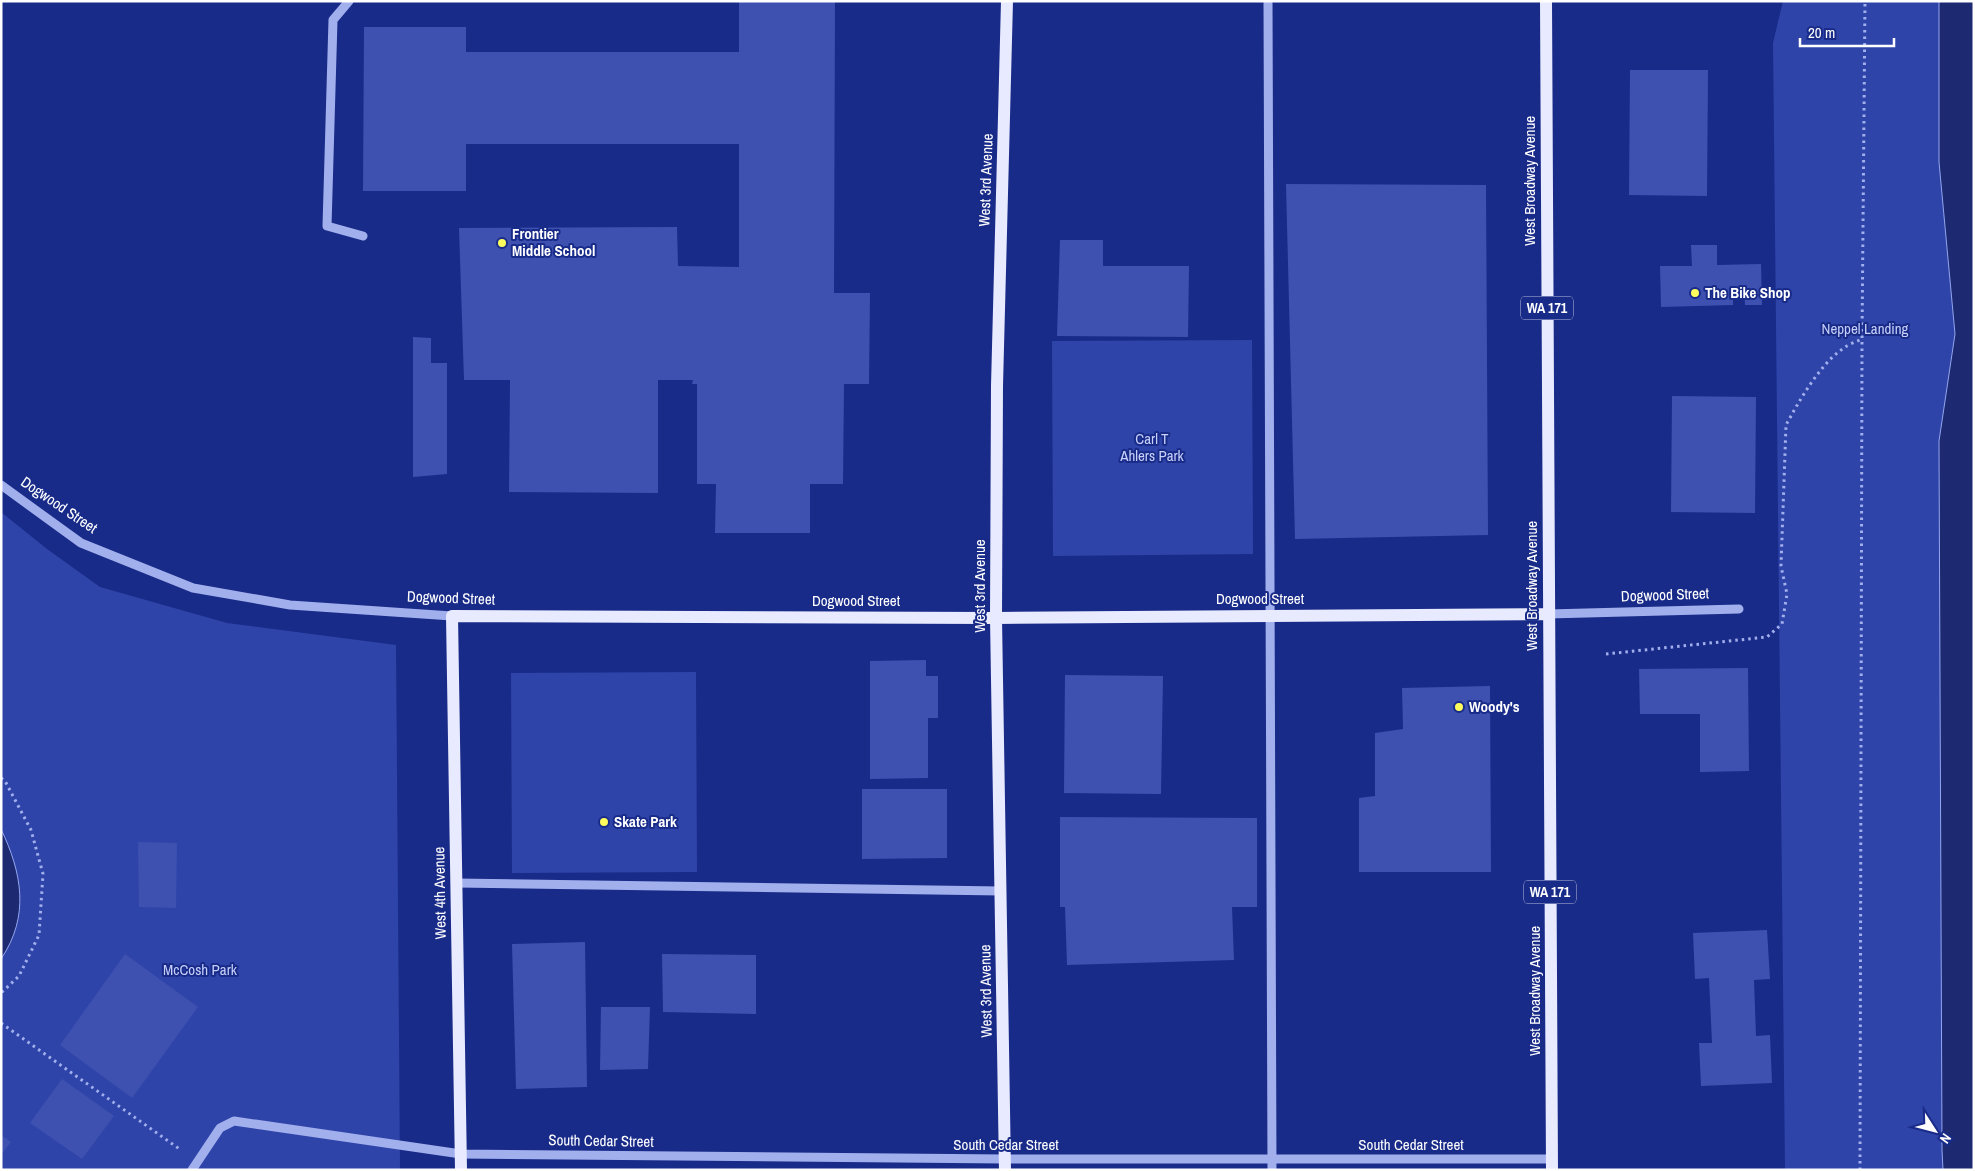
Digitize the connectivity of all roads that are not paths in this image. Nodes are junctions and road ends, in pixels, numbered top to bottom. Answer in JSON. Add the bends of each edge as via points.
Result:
{"nodes":[{"id":1,"x":349,"y":1,"type":"edge"},
{"id":2,"x":1007,"y":1,"type":"edge"},
{"id":3,"x":1268,"y":1,"type":"edge"},
{"id":4,"x":1546,"y":1,"type":"edge"},
{"id":5,"x":363,"y":236,"type":"dead end"},
{"id":6,"x":1,"y":485,"type":"edge"},
{"id":7,"x":1739,"y":609,"type":"dead end"},
{"id":8,"x":1548,"y":614,"type":"junction"},
{"id":9,"x":452,"y":616,"type":"junction"},
{"id":10,"x":1270,"y":616,"type":"junction"},
{"id":11,"x":996,"y":618,"type":"junction"},
{"id":12,"x":456,"y":883,"type":"junction"},
{"id":13,"x":1001,"y":891,"type":"junction"},
{"id":14,"x":461,"y":1154,"type":"junction"},
{"id":15,"x":1272,"y":1159,"type":"junction"},
{"id":16,"x":1005,"y":1164,"type":"edge"},
{"id":17,"x":1551,"y":1164,"type":"edge"},
{"id":18,"x":192,"y":1170,"type":"edge"},
{"id":19,"x":461,"y":1170,"type":"edge"},
{"id":20,"x":1272,"y":1170,"type":"edge"}],
"edges":[{"from":1,"to":5,"type":"street","via":[[333,20],[327,226]]},
{"from":2,"to":11,"type":"main road","name":"West 3rd Avenue","via":[[996,386]]},
{"from":3,"to":10,"type":"street"},
{"from":4,"to":8,"type":"main road","name":"West Broadway Avenue","number":"WA 171"},
{"from":6,"to":9,"type":"street","name":"Dogwood Street","via":[[81,543],[193,588],[290,605]]},
{"from":7,"to":8,"type":"street","name":"Dogwood Street"},
{"from":8,"to":10,"type":"main road","name":"Dogwood Street"},
{"from":8,"to":17,"type":"main road","name":"West Broadway Avenue","number":"WA 171"},
{"from":9,"to":11,"type":"main road","name":"Dogwood Street"},
{"from":9,"to":12,"type":"main road","name":"West 4th Avenue"},
{"from":10,"to":11,"type":"main road","name":"Dogwood Street"},
{"from":10,"to":15,"type":"street"},
{"from":11,"to":13,"type":"main road","name":"West 3rd Avenue"},
{"from":12,"to":13,"type":"street"},
{"from":12,"to":14,"type":"main road","name":"West 4th Avenue"},
{"from":13,"to":16,"type":"main road","name":"West 3rd Avenue"},
{"from":14,"to":16,"type":"street","name":"South Cedar Street"},
{"from":14,"to":18,"type":"street","name":"South Cedar Street","via":[[234,1121],[220,1128]]},
{"from":14,"to":19,"type":"main road","name":"West 4th Avenue"},
{"from":15,"to":16,"type":"street","name":"South Cedar Street"},
{"from":15,"to":17,"type":"street","name":"South Cedar Street"},
{"from":15,"to":20,"type":"street"}]}
